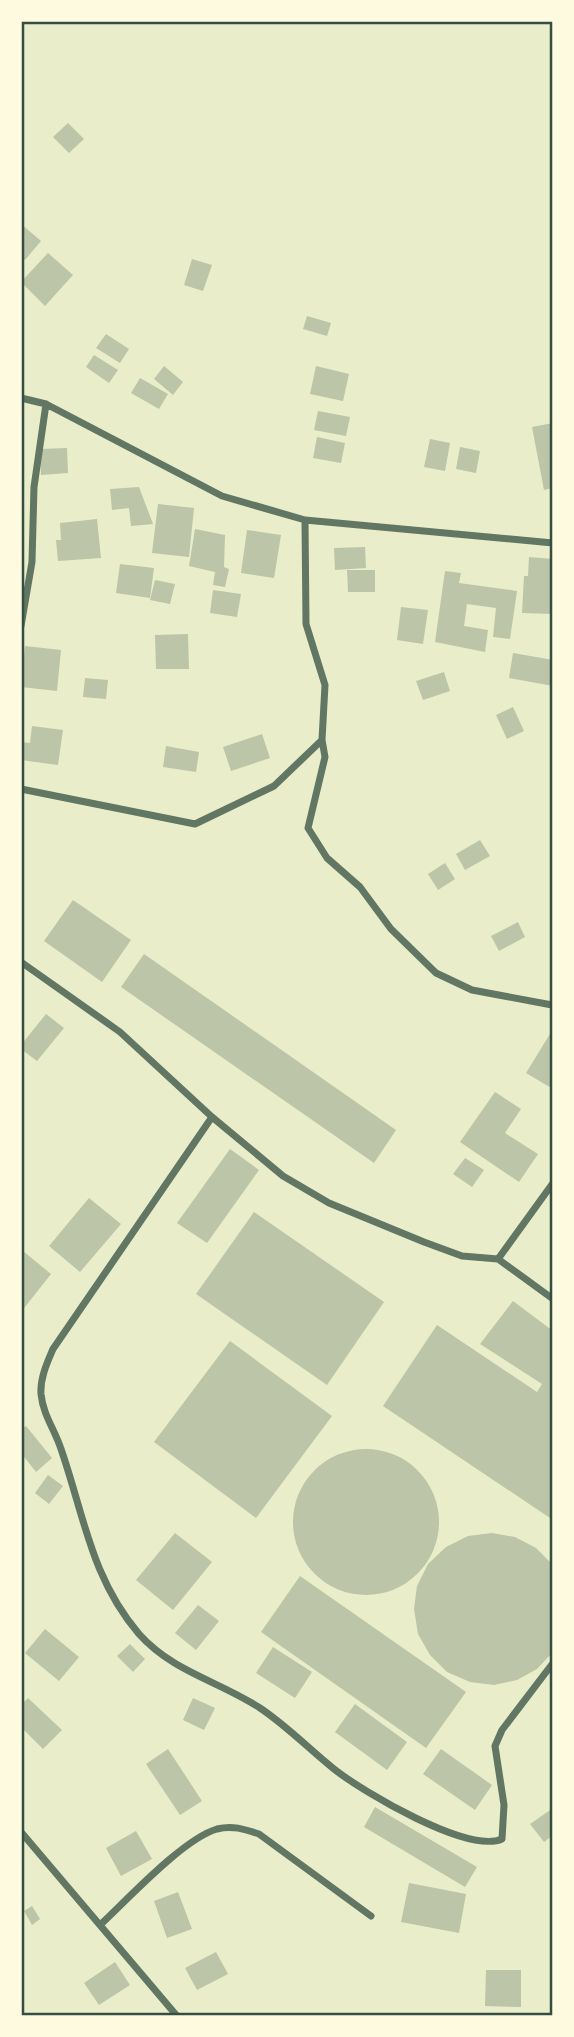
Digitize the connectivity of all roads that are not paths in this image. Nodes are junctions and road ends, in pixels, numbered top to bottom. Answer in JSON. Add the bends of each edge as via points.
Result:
{"nodes":[{"id":1,"x":21,"y":398,"type":"edge"},
{"id":2,"x":46,"y":404,"type":"junction"},
{"id":3,"x":305,"y":520,"type":"junction"},
{"id":4,"x":553,"y":543,"type":"edge"},
{"id":5,"x":21,"y":626,"type":"edge"},
{"id":6,"x":322,"y":740,"type":"junction"},
{"id":7,"x":21,"y":789,"type":"edge"},
{"id":8,"x":21,"y":962,"type":"edge"},
{"id":9,"x":552,"y":1005,"type":"edge"},
{"id":10,"x":212,"y":1117,"type":"junction"},
{"id":11,"x":553,"y":1183,"type":"edge"},
{"id":12,"x":498,"y":1259,"type":"junction"},
{"id":13,"x":553,"y":1298,"type":"edge"},
{"id":14,"x":553,"y":1663,"type":"edge"},
{"id":15,"x":21,"y":1832,"type":"edge"},
{"id":16,"x":371,"y":1916,"type":"dead end"},
{"id":17,"x":100,"y":1924,"type":"junction"},
{"id":18,"x":177,"y":2016,"type":"edge"}],
"edges":[{"from":1,"to":2,"type":"street"},
{"from":2,"to":3,"type":"street","via":[[222,496]]},
{"from":2,"to":5,"type":"street","via":[[34,487],[32,562]]},
{"from":3,"to":4,"type":"street"},
{"from":3,"to":6,"type":"street","via":[[306,624],[324,685]]},
{"from":6,"to":7,"type":"street","via":[[274,786],[195,824]]},
{"from":6,"to":9,"type":"street","via":[[326,757],[308,828],[327,858],[360,887],[391,929],[436,973],[472,990]]},
{"from":8,"to":10,"type":"street","via":[[120,1032]]},
{"from":10,"to":12,"type":"street","via":[[283,1176],[329,1203],[462,1256]]},
{"from":10,"to":14,"type":"street","via":[[53,1349],[43,1371],[46,1415],[61,1447],[97,1568],[138,1633],[172,1665],[223,1685],[262,1709],[336,1771],[400,1808],[475,1841],[502,1839],[504,1805],[495,1746]]},
{"from":11,"to":12,"type":"street"},
{"from":12,"to":13,"type":"street"},
{"from":15,"to":17,"type":"street"},
{"from":16,"to":17,"type":"street","via":[[259,1834],[238,1827],[197,1837]]},
{"from":17,"to":18,"type":"street"}]}
